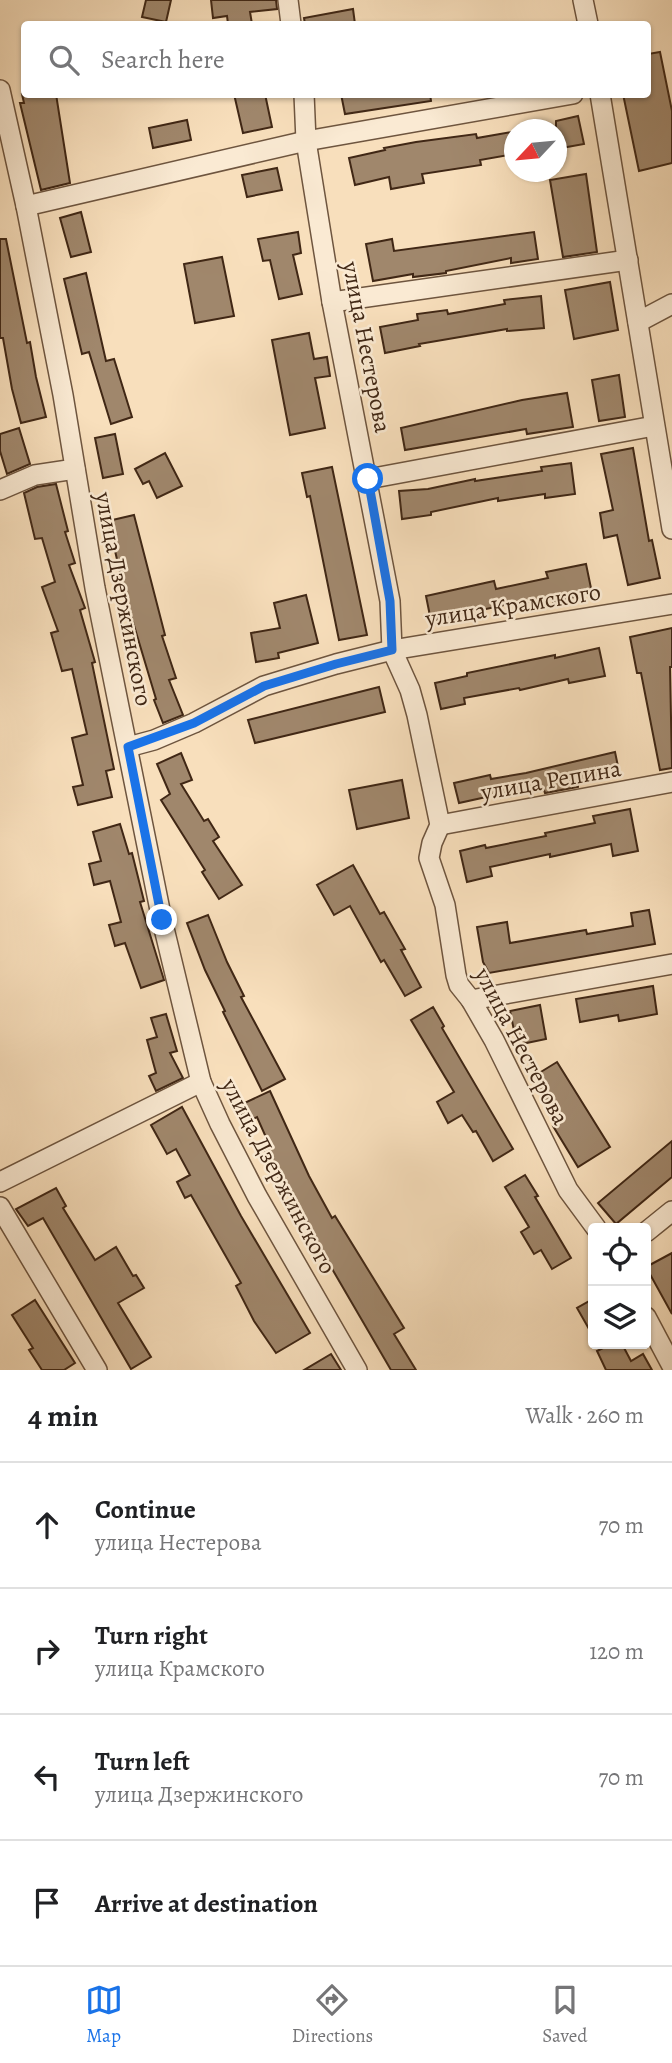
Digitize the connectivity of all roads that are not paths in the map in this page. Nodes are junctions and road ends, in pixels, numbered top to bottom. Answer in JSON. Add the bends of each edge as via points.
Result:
{"nodes":[{"id":1,"x":288,"y":0,"type":"edge"},
{"id":2,"x":583,"y":0,"type":"edge"},
{"id":3,"x":290,"y":21,"type":"edge"},
{"id":4,"x":586,"y":21,"type":"edge"},
{"id":5,"x":0,"y":90,"type":"edge"},
{"id":6,"x":304,"y":98,"type":"edge"},
{"id":7,"x":550,"y":98,"type":"edge"},
{"id":8,"x":601,"y":98,"type":"edge"},
{"id":9,"x":306,"y":141,"type":"junction"},
{"id":10,"x":26,"y":206,"type":"junction"},
{"id":11,"x":628,"y":260,"type":"junction"},
{"id":12,"x":332,"y":302,"type":"junction"},
{"id":13,"x":672,"y":304,"type":"edge"},
{"id":14,"x":638,"y":322,"type":"junction"},
{"id":15,"x":654,"y":426,"type":"junction"},
{"id":16,"x":75,"y":469,"type":"junction"},
{"id":17,"x":368,"y":479,"type":"junction"},
{"id":18,"x":0,"y":489,"type":"edge"},
{"id":19,"x":672,"y":529,"type":"edge"},
{"id":20,"x":672,"y":604,"type":"edge"},
{"id":21,"x":392,"y":650,"type":"junction"},
{"id":22,"x":128,"y":747,"type":"junction"},
{"id":23,"x":672,"y":782,"type":"edge"},
{"id":24,"x":440,"y":825,"type":"junction"},
{"id":25,"x":672,"y":964,"type":"edge"},
{"id":26,"x":471,"y":1000,"type":"junction"},
{"id":27,"x":201,"y":1082,"type":"junction"},
{"id":28,"x":0,"y":1182,"type":"edge"},
{"id":29,"x":0,"y":1208,"type":"edge"},
{"id":30,"x":672,"y":1211,"type":"edge"},
{"id":31,"x":593,"y":1223,"type":"edge"},
{"id":32,"x":651,"y":1228,"type":"edge"},
{"id":33,"x":651,"y":1326,"type":"edge"},
{"id":34,"x":672,"y":1366,"type":"edge"},
{"id":35,"x":97,"y":1370,"type":"edge"},
{"id":36,"x":357,"y":1370,"type":"edge"}],
"edges":[{"from":1,"to":3,"type":"street"},
{"from":2,"to":4,"type":"street"},
{"from":5,"to":10,"type":"street","name":"улица Дзержинского"},
{"from":6,"to":9,"type":"street","name":"улица Нестерова"},
{"from":7,"to":9,"type":"street"},
{"from":8,"to":11,"type":"street"},
{"from":9,"to":10,"type":"street"},
{"from":9,"to":12,"type":"street","name":"улица Нестерова"},
{"from":10,"to":16,"type":"street","name":"улица Дзержинского"},
{"from":11,"to":12,"type":"street"},
{"from":11,"to":14,"type":"street"},
{"from":12,"to":17,"type":"street","name":"улица Нестерова"},
{"from":13,"to":14,"type":"street"},
{"from":14,"to":15,"type":"street"},
{"from":15,"to":17,"type":"street"},
{"from":15,"to":19,"type":"street"},
{"from":16,"to":18,"type":"street","via":[[35,475]]},
{"from":16,"to":22,"type":"street","name":"улица Дзержинского"},
{"from":17,"to":21,"type":"street","name":"улица Нестерова","via":[[390,601]]},
{"from":20,"to":21,"type":"street","name":"улица Крамского"},
{"from":21,"to":22,"type":"street","name":"улица Крамского","via":[[264,686],[194,723]]},
{"from":21,"to":24,"type":"street","name":"улица Нестерова","via":[[417,715]]},
{"from":22,"to":27,"type":"street","name":"улица Дзержинского","via":[[162,920]]},
{"from":23,"to":24,"type":"street","name":"улица Репина"},
{"from":24,"to":26,"type":"street","name":"улица Нестерова","via":[[429,858],[445,905],[456,975]]},
{"from":25,"to":26,"type":"street"},
{"from":26,"to":31,"type":"street","name":"улица Нестерова","via":[[562,1179]]},
{"from":27,"to":28,"type":"street"},
{"from":27,"to":36,"type":"street","name":"улица Дзержинского","via":[[257,1196]]},
{"from":29,"to":35,"type":"street"},
{"from":30,"to":32,"type":"street"},
{"from":33,"to":34,"type":"street"}]}
